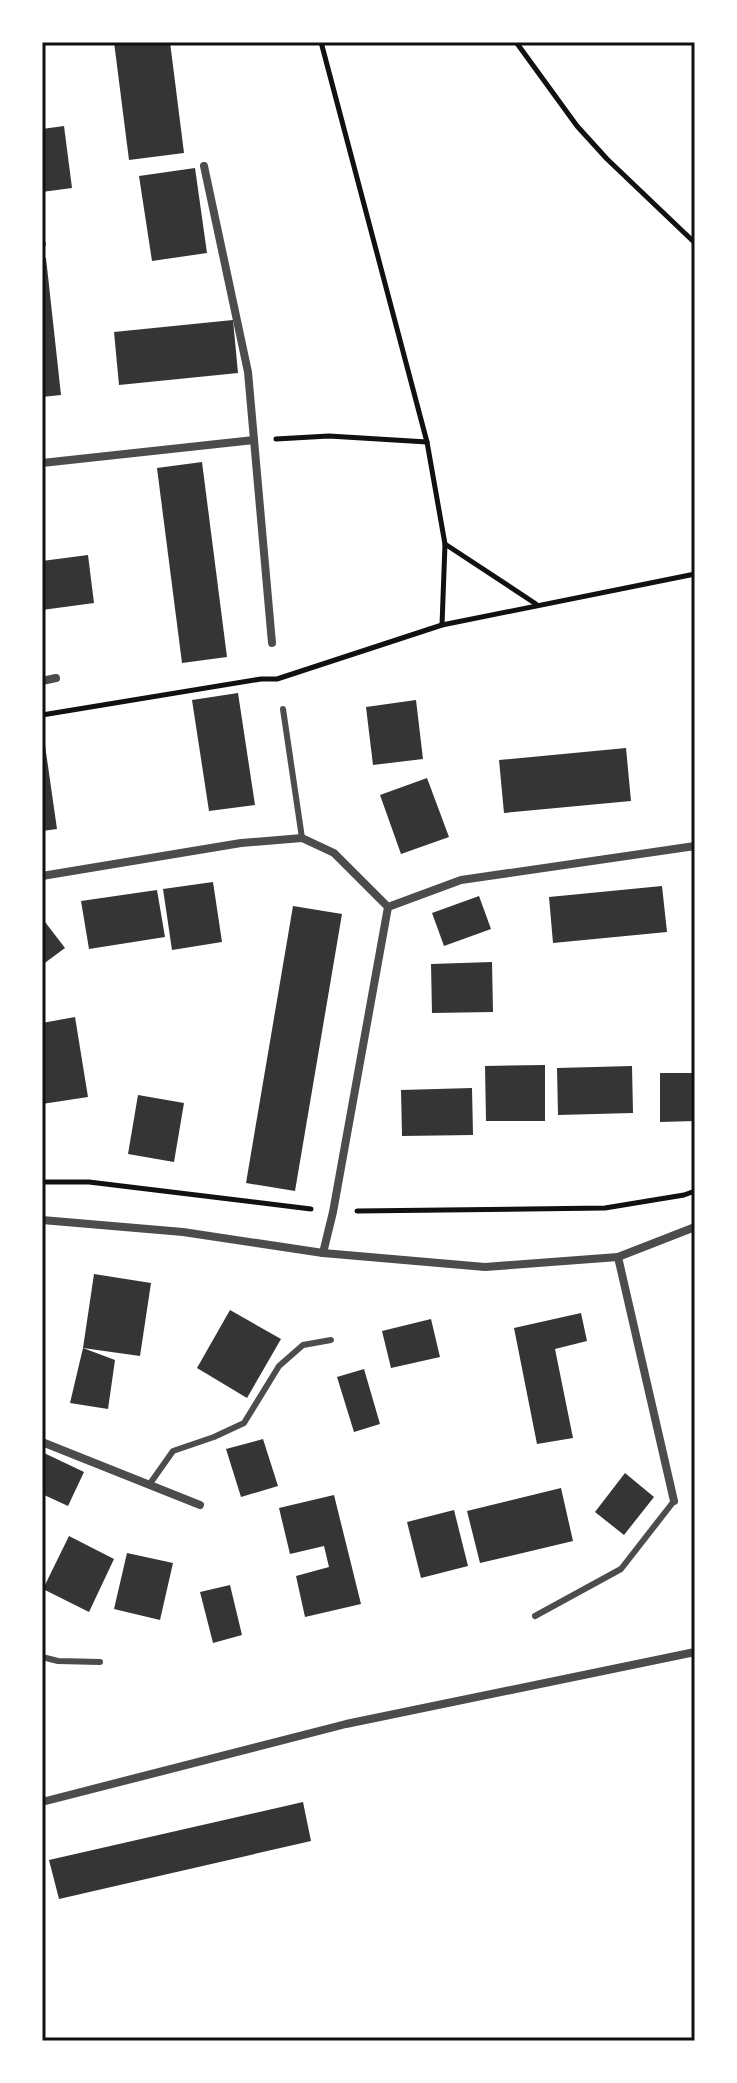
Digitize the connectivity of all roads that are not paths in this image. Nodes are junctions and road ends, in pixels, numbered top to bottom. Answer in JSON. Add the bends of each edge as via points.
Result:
{"nodes":[{"id":1,"x":204,"y":166,"type":"dead end"},
{"id":2,"x":254,"y":440,"type":"junction"},
{"id":3,"x":42,"y":463,"type":"edge"},
{"id":4,"x":272,"y":643,"type":"road end"},
{"id":5,"x":56,"y":678,"type":"dead end"},
{"id":6,"x":42,"y":681,"type":"edge"},
{"id":7,"x":283,"y":709,"type":"dead end"},
{"id":8,"x":302,"y":838,"type":"junction"},
{"id":9,"x":695,"y":846,"type":"edge"},
{"id":10,"x":42,"y":876,"type":"edge"},
{"id":11,"x":388,"y":907,"type":"junction"},
{"id":12,"x":42,"y":1220,"type":"edge"},
{"id":13,"x":695,"y":1227,"type":"edge"},
{"id":14,"x":323,"y":1253,"type":"junction"},
{"id":15,"x":618,"y":1257,"type":"junction"},
{"id":16,"x":331,"y":1340,"type":"dead end"},
{"id":17,"x":42,"y":1442,"type":"edge"},
{"id":18,"x":149,"y":1485,"type":"junction"},
{"id":19,"x":674,"y":1501,"type":"joint"},
{"id":20,"x":200,"y":1505,"type":"dead end"},
{"id":21,"x":535,"y":1616,"type":"dead end"},
{"id":22,"x":695,"y":1652,"type":"edge"},
{"id":23,"x":42,"y":1657,"type":"edge"},
{"id":24,"x":100,"y":1662,"type":"dead end"},
{"id":25,"x":42,"y":1802,"type":"edge"}],
"edges":[{"from":1,"to":2,"type":"street","via":[[248,372]]},
{"from":2,"to":3,"type":"street"},
{"from":2,"to":4,"type":"street"},
{"from":5,"to":6,"type":"street"},
{"from":7,"to":8,"type":"lane"},
{"from":8,"to":10,"type":"street"},
{"from":8,"to":11,"type":"street","via":[[334,853]]},
{"from":9,"to":11,"type":"street","via":[[461,880]]},
{"from":11,"to":14,"type":"street"},
{"from":12,"to":14,"type":"street","via":[[183,1232]]},
{"from":13,"to":15,"type":"street"},
{"from":14,"to":15,"type":"street","via":[[485,1267]]},
{"from":15,"to":19,"type":"street"},
{"from":16,"to":18,"type":"lane","via":[[303,1345],[279,1366],[244,1423],[173,1451]]},
{"from":17,"to":18,"type":"street"},
{"from":18,"to":20,"type":"street"},
{"from":19,"to":21,"type":"lane","via":[[621,1569]]},
{"from":22,"to":25,"type":"street","via":[[346,1724]]},
{"from":23,"to":24,"type":"lane"}]}
